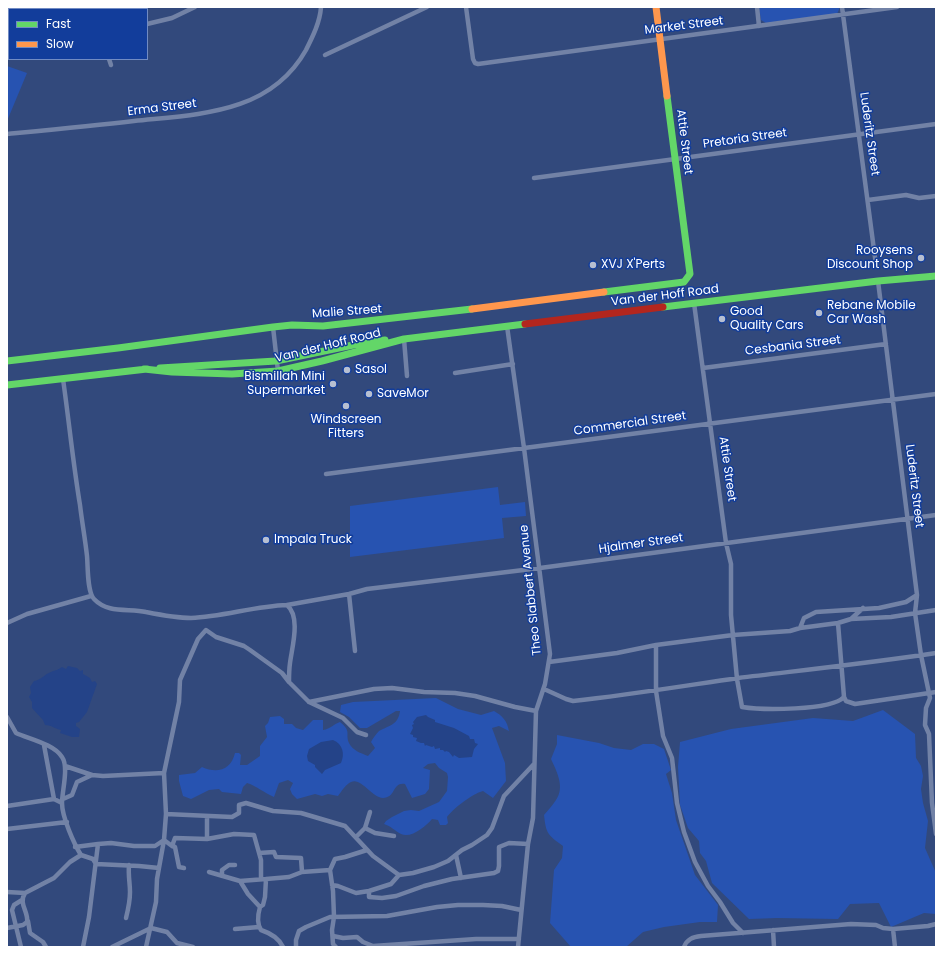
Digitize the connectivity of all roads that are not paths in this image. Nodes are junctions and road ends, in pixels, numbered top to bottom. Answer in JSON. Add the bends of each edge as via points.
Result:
{"nodes":[{"id":1,"x":195,"y":7,"type":"edge"},
{"id":2,"x":321,"y":7,"type":"edge"},
{"id":3,"x":427,"y":7,"type":"edge"},
{"id":4,"x":466,"y":7,"type":"edge"},
{"id":5,"x":656,"y":7,"type":"edge"},
{"id":6,"x":757,"y":7,"type":"edge"},
{"id":7,"x":842,"y":7,"type":"edge"},
{"id":8,"x":897,"y":7,"type":"edge"},
{"id":9,"x":842,"y":14,"type":"junction"},
{"id":10,"x":148,"y":24,"type":"edge"},
{"id":11,"x":759,"y":26,"type":"junction"},
{"id":12,"x":660,"y":39,"type":"junction"},
{"id":13,"x":325,"y":55,"type":"dead end"},
{"id":14,"x":110,"y":60,"type":"edge"},
{"id":15,"x":112,"y":65,"type":"dead end"},
{"id":16,"x":936,"y":124,"type":"edge"},
{"id":17,"x":7,"y":134,"type":"edge"},
{"id":18,"x":859,"y":134,"type":"junction"},
{"id":19,"x":676,"y":158,"type":"junction"},
{"id":20,"x":534,"y":178,"type":"dead end"},
{"id":21,"x":936,"y":196,"type":"edge"},
{"id":22,"x":868,"y":200,"type":"junction"},
{"id":23,"x":876,"y":265,"type":"dead end"},
{"id":24,"x":936,"y":276,"type":"edge"},
{"id":25,"x":687,"y":280,"type":"joint"},
{"id":26,"x":878,"y":281,"type":"junction"},
{"id":27,"x":694,"y":303,"type":"junction"},
{"id":28,"x":507,"y":326,"type":"junction"},
{"id":29,"x":273,"y":327,"type":"junction"},
{"id":30,"x":401,"y":340,"type":"junction"},
{"id":31,"x":886,"y":344,"type":"junction"},
{"id":32,"x":7,"y":361,"type":"edge"},
{"id":33,"x":277,"y":361,"type":"junction"},
{"id":34,"x":513,"y":364,"type":"junction"},
{"id":35,"x":703,"y":368,"type":"junction"},
{"id":36,"x":144,"y":369,"type":"junction"},
{"id":37,"x":278,"y":371,"type":"junction"},
{"id":38,"x":455,"y":373,"type":"dead end"},
{"id":39,"x":408,"y":376,"type":"dead end"},
{"id":40,"x":63,"y":379,"type":"junction"},
{"id":41,"x":7,"y":385,"type":"edge"},
{"id":42,"x":936,"y":394,"type":"edge"},
{"id":43,"x":893,"y":400,"type":"junction"},
{"id":44,"x":710,"y":423,"type":"junction"},
{"id":45,"x":524,"y":448,"type":"junction"},
{"id":46,"x":326,"y":474,"type":"dead end"},
{"id":47,"x":936,"y":515,"type":"edge"},
{"id":48,"x":908,"y":518,"type":"junction"},
{"id":49,"x":726,"y":543,"type":"junction"},
{"id":50,"x":540,"y":568,"type":"junction"},
{"id":51,"x":350,"y":594,"type":"junction"},
{"id":52,"x":917,"y":595,"type":"junction"},
{"id":53,"x":91,"y":596,"type":"junction"},
{"id":54,"x":287,"y":605,"type":"junction"},
{"id":55,"x":863,"y":608,"type":"junction"},
{"id":56,"x":936,"y":610,"type":"edge"},
{"id":57,"x":915,"y":613,"type":"junction"},
{"id":58,"x":851,"y":619,"type":"junction"},
{"id":59,"x":7,"y":623,"type":"edge"},
{"id":60,"x":838,"y":623,"type":"junction"},
{"id":61,"x":800,"y":628,"type":"junction"},
{"id":62,"x":733,"y":635,"type":"junction"},
{"id":63,"x":656,"y":645,"type":"junction"},
{"id":64,"x":355,"y":651,"type":"dead end"},
{"id":65,"x":936,"y":653,"type":"edge"},
{"id":66,"x":921,"y":655,"type":"junction"},
{"id":67,"x":549,"y":662,"type":"junction"},
{"id":68,"x":840,"y":666,"type":"junction"},
{"id":69,"x":738,"y":678,"type":"junction"},
{"id":70,"x":289,"y":682,"type":"junction"},
{"id":71,"x":544,"y":689,"type":"junction"},
{"id":72,"x":656,"y":691,"type":"junction"},
{"id":73,"x":936,"y":692,"type":"edge"},
{"id":74,"x":929,"y":693,"type":"junction"},
{"id":75,"x":844,"y":697,"type":"junction"},
{"id":76,"x":309,"y":702,"type":"junction"},
{"id":77,"x":536,"y":711,"type":"junction"},
{"id":78,"x":7,"y":718,"type":"edge"},
{"id":79,"x":366,"y":735,"type":"dead end"},
{"id":80,"x":44,"y":745,"type":"junction"},
{"id":81,"x":534,"y":764,"type":"junction"},
{"id":82,"x":65,"y":766,"type":"junction"},
{"id":83,"x":164,"y":773,"type":"junction"},
{"id":84,"x":92,"y":775,"type":"junction"},
{"id":85,"x":54,"y":799,"type":"junction"},
{"id":86,"x":63,"y":801,"type":"junction"},
{"id":87,"x":7,"y":806,"type":"edge"},
{"id":88,"x":370,"y":812,"type":"dead end"},
{"id":89,"x":166,"y":814,"type":"junction"},
{"id":90,"x":207,"y":817,"type":"junction"},
{"id":91,"x":67,"y":822,"type":"junction"},
{"id":92,"x":365,"y":828,"type":"junction"},
{"id":93,"x":7,"y":830,"type":"edge"},
{"id":94,"x":936,"y":834,"type":"edge"},
{"id":95,"x":394,"y":836,"type":"dead end"},
{"id":96,"x":356,"y":837,"type":"junction"},
{"id":97,"x":207,"y":839,"type":"junction"},
{"id":98,"x":164,"y":840,"type":"junction"},
{"id":99,"x":98,"y":844,"type":"junction"},
{"id":100,"x":528,"y":844,"type":"junction"},
{"id":101,"x":172,"y":846,"type":"junction"},
{"id":102,"x":75,"y":847,"type":"junction"},
{"id":103,"x":367,"y":850,"type":"junction"},
{"id":104,"x":259,"y":853,"type":"junction"},
{"id":105,"x":81,"y":855,"type":"junction"},
{"id":106,"x":456,"y":855,"type":"junction"},
{"id":107,"x":96,"y":864,"type":"junction"},
{"id":108,"x":129,"y":865,"type":"junction"},
{"id":109,"x":235,"y":865,"type":"dead end"},
{"id":110,"x":159,"y":868,"type":"junction"},
{"id":111,"x":184,"y":868,"type":"dead end"},
{"id":112,"x":330,"y":870,"type":"junction"},
{"id":113,"x":209,"y":872,"type":"dead end"},
{"id":114,"x":302,"y":872,"type":"junction"},
{"id":115,"x":399,"y":875,"type":"junction"},
{"id":116,"x":222,"y":876,"type":"junction"},
{"id":117,"x":461,"y":878,"type":"junction"},
{"id":118,"x":263,"y":879,"type":"junction"},
{"id":119,"x":240,"y":881,"type":"junction"},
{"id":120,"x":332,"y":885,"type":"junction"},
{"id":121,"x":369,"y":891,"type":"junction"},
{"id":122,"x":7,"y":892,"type":"edge"},
{"id":123,"x":25,"y":893,"type":"junction"},
{"id":124,"x":22,"y":900,"type":"junction"},
{"id":125,"x":260,"y":907,"type":"junction"},
{"id":126,"x":521,"y":910,"type":"junction"},
{"id":127,"x":334,"y":917,"type":"junction"},
{"id":128,"x":126,"y":918,"type":"dead end"},
{"id":129,"x":28,"y":921,"type":"junction"},
{"id":130,"x":936,"y":924,"type":"edge"},
{"id":131,"x":16,"y":926,"type":"junction"},
{"id":132,"x":259,"y":927,"type":"junction"},
{"id":133,"x":7,"y":928,"type":"edge"},
{"id":134,"x":151,"y":928,"type":"junction"},
{"id":135,"x":235,"y":929,"type":"dead end"},
{"id":136,"x":894,"y":929,"type":"junction"},
{"id":137,"x":773,"y":930,"type":"junction"},
{"id":138,"x":743,"y":933,"type":"junction"},
{"id":139,"x":333,"y":936,"type":"junction"},
{"id":140,"x":519,"y":939,"type":"junction"},
{"id":141,"x":21,"y":947,"type":"edge"},
{"id":142,"x":46,"y":947,"type":"edge"},
{"id":143,"x":83,"y":947,"type":"edge"},
{"id":144,"x":112,"y":947,"type":"edge"},
{"id":145,"x":146,"y":947,"type":"edge"},
{"id":146,"x":193,"y":947,"type":"edge"},
{"id":147,"x":282,"y":947,"type":"edge"},
{"id":148,"x":296,"y":947,"type":"edge"},
{"id":149,"x":336,"y":947,"type":"edge"},
{"id":150,"x":373,"y":947,"type":"edge"},
{"id":151,"x":518,"y":947,"type":"edge"},
{"id":152,"x":684,"y":947,"type":"edge"},
{"id":153,"x":774,"y":947,"type":"edge"},
{"id":154,"x":895,"y":947,"type":"edge"}],
"edges":[{"from":1,"to":10,"type":"street","via":[[172,18]]},
{"from":2,"to":17,"type":"street","name":"Erma Street","via":[[316,28],[301,58],[284,78],[266,92],[246,102],[210,112]]},
{"from":3,"to":13,"type":"street"},
{"from":4,"to":12,"type":"street","name":"Market Street","via":[[473,59],[475,63],[481,64]]},
{"from":5,"to":12,"type":"main road","name":"Attie Street"},
{"from":6,"to":11,"type":"street"},
{"from":7,"to":9,"type":"street","name":"Luderitz Street"},
{"from":8,"to":9,"type":"street","name":"Market Street"},
{"from":9,"to":11,"type":"street","name":"Market Street"},
{"from":9,"to":18,"type":"street","name":"Luderitz Street"},
{"from":11,"to":12,"type":"street","name":"Market Street"},
{"from":12,"to":19,"type":"main road","name":"Attie Street"},
{"from":14,"to":15,"type":"street"},
{"from":16,"to":18,"type":"street","name":"Pretoria Street"},
{"from":18,"to":19,"type":"street","name":"Pretoria Street"},
{"from":18,"to":22,"type":"street","name":"Luderitz Street"},
{"from":19,"to":20,"type":"street","name":"Pretoria Street"},
{"from":19,"to":25,"type":"main road","name":"Attie Street","via":[[690,274]]},
{"from":21,"to":22,"type":"street","via":[[919,198],[906,195]]},
{"from":22,"to":23,"type":"street","name":"Luderitz Street"},
{"from":24,"to":26,"type":"main road","name":"Van der Hoff Road"},
{"from":25,"to":29,"type":"main road","name":"Malie Street","via":[[680,284],[376,321]]},
{"from":26,"to":27,"type":"main road","name":"Van der Hoff Road"},
{"from":26,"to":31,"type":"street","name":"Luderitz Street"},
{"from":27,"to":28,"type":"main road","name":"Van der Hoff Road"},
{"from":27,"to":35,"type":"street","name":"Attie Street"},
{"from":28,"to":30,"type":"main road","name":"Van der Hoff Road"},
{"from":28,"to":34,"type":"street","name":"Theo Slabbert Avenue"},
{"from":29,"to":32,"type":"main road","name":"Malie Street"},
{"from":29,"to":33,"type":"street"},
{"from":30,"to":33,"type":"main road","name":"Van der Hoff Road","via":[[354,344]]},
{"from":30,"to":37,"type":"main road","name":"Van der Hoff Road"},
{"from":30,"to":39,"type":"street"},
{"from":31,"to":35,"type":"street","name":"Cesbania Street"},
{"from":31,"to":43,"type":"street","name":"Luderitz Street"},
{"from":33,"to":36,"type":"main road","name":"Van der Hoff Road"},
{"from":33,"to":37,"type":"street"},
{"from":34,"to":38,"type":"street"},
{"from":34,"to":45,"type":"street","name":"Theo Slabbert Avenue"},
{"from":35,"to":44,"type":"street","name":"Attie Street"},
{"from":36,"to":37,"type":"main road","name":"Van der Hoff Road","via":[[232,374]]},
{"from":36,"to":40,"type":"main road","name":"Van der Hoff Road"},
{"from":40,"to":41,"type":"main road","name":"Van der Hoff Road"},
{"from":40,"to":53,"type":"street","via":[[84,526]]},
{"from":42,"to":43,"type":"street","name":"Commercial Street"},
{"from":43,"to":44,"type":"street","name":"Commercial Street"},
{"from":43,"to":48,"type":"street","name":"Luderitz Street"},
{"from":44,"to":45,"type":"street","name":"Commercial Street"},
{"from":44,"to":49,"type":"street","name":"Attie Street"},
{"from":45,"to":46,"type":"street","name":"Commercial Street"},
{"from":45,"to":50,"type":"street","name":"Theo Slabbert Avenue"},
{"from":47,"to":48,"type":"street","name":"Hjalmer Street"},
{"from":48,"to":49,"type":"street","name":"Hjalmer Street"},
{"from":48,"to":52,"type":"street","name":"Luderitz Street"},
{"from":49,"to":50,"type":"street","name":"Hjalmer Street"},
{"from":49,"to":62,"type":"street","name":"Attie Street","via":[[731,564]]},
{"from":50,"to":51,"type":"street","name":"Hjalmer Street","via":[[367,589]]},
{"from":50,"to":67,"type":"street","name":"Theo Slabbert Avenue"},
{"from":51,"to":54,"type":"street","name":"Hjalmer Street"},
{"from":51,"to":64,"type":"street"},
{"from":52,"to":55,"type":"street","via":[[906,602],[879,608]]},
{"from":52,"to":57,"type":"street","name":"Luderitz Street"},
{"from":53,"to":54,"type":"street","name":"Hjalmer Street","via":[[98,603],[112,609],[190,618]]},
{"from":53,"to":59,"type":"street","via":[[27,614]]},
{"from":54,"to":70,"type":"street","via":[[293,615],[294,629]]},
{"from":55,"to":58,"type":"street"},
{"from":55,"to":61,"type":"street","via":[[816,612],[804,618]]},
{"from":56,"to":57,"type":"street"},
{"from":57,"to":58,"type":"street"},
{"from":57,"to":66,"type":"street","name":"Luderitz Street"},
{"from":58,"to":60,"type":"street"},
{"from":60,"to":61,"type":"street"},
{"from":60,"to":68,"type":"street"},
{"from":61,"to":62,"type":"street"},
{"from":62,"to":63,"type":"street"},
{"from":62,"to":69,"type":"street","name":"Attie Street"},
{"from":63,"to":67,"type":"street"},
{"from":63,"to":72,"type":"street"},
{"from":65,"to":66,"type":"street"},
{"from":66,"to":68,"type":"street"},
{"from":66,"to":74,"type":"street","name":"Luderitz Street"},
{"from":67,"to":71,"type":"street","name":"Theo Slabbert Avenue"},
{"from":68,"to":69,"type":"street"},
{"from":68,"to":75,"type":"street"},
{"from":69,"to":72,"type":"street"},
{"from":69,"to":75,"type":"street","name":"Attie Street","via":[[742,707],[795,708],[825,704]]},
{"from":70,"to":76,"type":"street"},
{"from":70,"to":83,"type":"street","via":[[244,646],[216,637],[206,630],[198,639],[180,680],[179,702]]},
{"from":71,"to":72,"type":"street","via":[[573,701]]},
{"from":71,"to":77,"type":"street","name":"Theo Slabbert Avenue"},
{"from":72,"to":138,"type":"street","via":[[663,736],[672,758],[677,803],[684,832],[695,862],[708,886],[733,923]]},
{"from":73,"to":74,"type":"street"},
{"from":74,"to":75,"type":"street","via":[[855,704],[846,701]]},
{"from":74,"to":94,"type":"street","via":[[925,725],[929,734]]},
{"from":76,"to":77,"type":"street","via":[[387,688],[468,695]]},
{"from":76,"to":79,"type":"street","via":[[343,718],[357,732]]},
{"from":77,"to":81,"type":"street","name":"Theo Slabbert Avenue"},
{"from":78,"to":80,"type":"street","via":[[16,733]]},
{"from":80,"to":82,"type":"street","via":[[62,756]]},
{"from":80,"to":85,"type":"street"},
{"from":81,"to":100,"type":"street","name":"Theo Slabbert Avenue","via":[[533,818]]},
{"from":81,"to":106,"type":"street","via":[[504,796],[488,834]]},
{"from":82,"to":84,"type":"street"},
{"from":82,"to":86,"type":"street"},
{"from":83,"to":84,"type":"street"},
{"from":83,"to":89,"type":"street"},
{"from":84,"to":86,"type":"street","via":[[77,782],[72,795]]},
{"from":85,"to":86,"type":"street"},
{"from":85,"to":87,"type":"street"},
{"from":86,"to":91,"type":"street"},
{"from":88,"to":92,"type":"street"},
{"from":89,"to":90,"type":"street"},
{"from":89,"to":98,"type":"street"},
{"from":90,"to":96,"type":"street","via":[[232,817],[240,813],[239,805],[246,803],[273,812],[301,813],[345,826]]},
{"from":90,"to":97,"type":"street"},
{"from":91,"to":93,"type":"street"},
{"from":91,"to":102,"type":"street"},
{"from":92,"to":95,"type":"street","via":[[375,833]]},
{"from":92,"to":96,"type":"street"},
{"from":96,"to":103,"type":"street"},
{"from":97,"to":101,"type":"street","via":[[175,838]]},
{"from":97,"to":104,"type":"street","via":[[234,834],[254,835]]},
{"from":98,"to":99,"type":"street","via":[[155,846]]},
{"from":98,"to":101,"type":"street"},
{"from":98,"to":110,"type":"street"},
{"from":99,"to":102,"type":"street"},
{"from":99,"to":107,"type":"street"},
{"from":100,"to":117,"type":"street","via":[[504,844],[498,851],[498,871]]},
{"from":100,"to":126,"type":"street","name":"Theo Slabbert Avenue"},
{"from":101,"to":111,"type":"street","via":[[175,847],[179,867]]},
{"from":102,"to":105,"type":"street"},
{"from":103,"to":112,"type":"street","via":[[335,859]]},
{"from":103,"to":115,"type":"street"},
{"from":104,"to":114,"type":"street","via":[[274,852],[276,856],[301,857]]},
{"from":104,"to":118,"type":"street"},
{"from":105,"to":107,"type":"street","via":[[93,859]]},
{"from":105,"to":123,"type":"street","via":[[54,878]]},
{"from":106,"to":115,"type":"street","via":[[429,870]]},
{"from":106,"to":117,"type":"street"},
{"from":107,"to":108,"type":"street"},
{"from":107,"to":143,"type":"street"},
{"from":108,"to":110,"type":"street"},
{"from":108,"to":128,"type":"street","via":[[130,900]]},
{"from":109,"to":116,"type":"street","via":[[229,865],[222,870]]},
{"from":110,"to":134,"type":"street"},
{"from":112,"to":114,"type":"street"},
{"from":112,"to":120,"type":"street"},
{"from":113,"to":116,"type":"street"},
{"from":114,"to":118,"type":"street","via":[[290,877]]},
{"from":115,"to":121,"type":"street","via":[[391,884]]},
{"from":116,"to":119,"type":"street"},
{"from":117,"to":121,"type":"street","via":[[382,898],[369,897]]},
{"from":118,"to":119,"type":"street"},
{"from":118,"to":125,"type":"street","via":[[265,897]]},
{"from":119,"to":125,"type":"street"},
{"from":120,"to":121,"type":"street","via":[[355,893]]},
{"from":120,"to":127,"type":"street"},
{"from":122,"to":123,"type":"street"},
{"from":123,"to":124,"type":"street"},
{"from":124,"to":129,"type":"street"},
{"from":124,"to":131,"type":"street","via":[[12,906]]},
{"from":125,"to":132,"type":"street"},
{"from":126,"to":127,"type":"street","via":[[502,906],[458,905],[387,916]]},
{"from":126,"to":140,"type":"street","name":"Theo Slabbert Avenue"},
{"from":127,"to":139,"type":"street"},
{"from":127,"to":148,"type":"street","via":[[306,926],[299,931]]},
{"from":129,"to":131,"type":"street"},
{"from":129,"to":142,"type":"street","via":[[30,933]]},
{"from":130,"to":136,"type":"street"},
{"from":131,"to":133,"type":"street"},
{"from":131,"to":141,"type":"street"},
{"from":132,"to":135,"type":"street"},
{"from":132,"to":147,"type":"street","via":[[275,937]]},
{"from":134,"to":144,"type":"street"},
{"from":134,"to":145,"type":"street"},
{"from":134,"to":146,"type":"street","via":[[167,932],[177,943]]},
{"from":136,"to":137,"type":"street","via":[[851,924]]},
{"from":136,"to":154,"type":"street"},
{"from":137,"to":138,"type":"street"},
{"from":137,"to":153,"type":"street"},
{"from":138,"to":152,"type":"street","via":[[696,936]]},
{"from":139,"to":149,"type":"street","via":[[333,944]]},
{"from":139,"to":150,"type":"street","via":[[357,937]]},
{"from":140,"to":150,"type":"street","via":[[476,939]]},
{"from":140,"to":151,"type":"street","name":"Theo Slabbert Avenue"}]}
